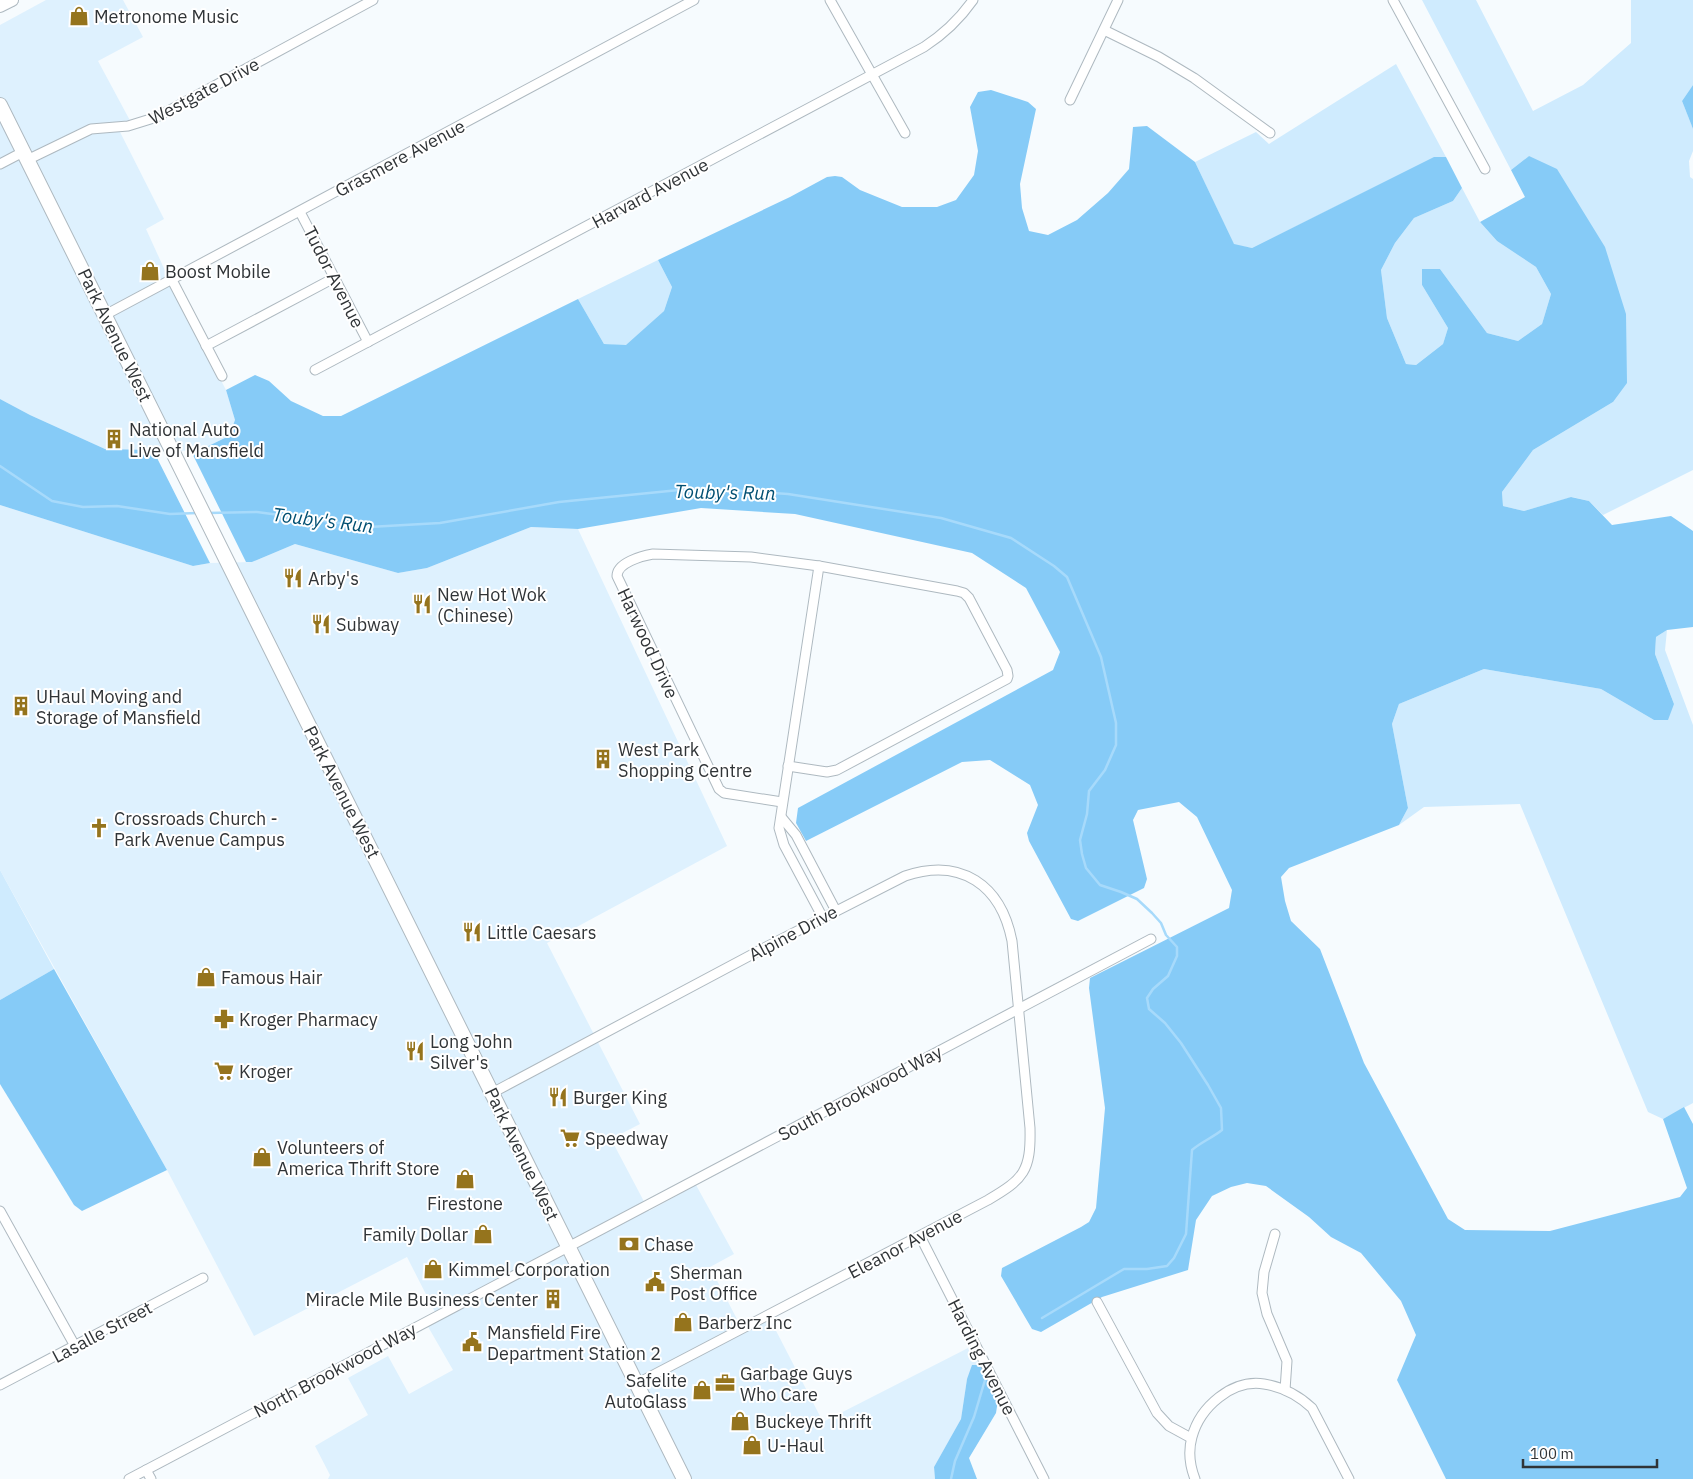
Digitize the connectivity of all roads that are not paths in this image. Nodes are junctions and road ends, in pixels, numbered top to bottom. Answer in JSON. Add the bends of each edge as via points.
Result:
{"nodes":[{"id":1,"x":12,"y":0,"type":"edge"},
{"id":2,"x":372,"y":0,"type":"edge"},
{"id":3,"x":694,"y":0,"type":"edge"},
{"id":4,"x":830,"y":0,"type":"edge"},
{"id":5,"x":973,"y":0,"type":"edge"},
{"id":6,"x":1118,"y":0,"type":"edge"},
{"id":7,"x":1394,"y":0,"type":"edge"},
{"id":8,"x":0,"y":6,"type":"edge"},
{"id":9,"x":1104,"y":30,"type":"junction"},
{"id":10,"x":872,"y":74,"type":"junction"},
{"id":11,"x":1070,"y":100,"type":"dead end"},
{"id":12,"x":0,"y":105,"type":"edge"},
{"id":13,"x":906,"y":133,"type":"dead end"},
{"id":14,"x":1270,"y":133,"type":"dead end"},
{"id":15,"x":25,"y":156,"type":"junction"},
{"id":16,"x":0,"y":164,"type":"edge"},
{"id":17,"x":1485,"y":169,"type":"dead end"},
{"id":18,"x":300,"y":212,"type":"junction"},
{"id":19,"x":334,"y":278,"type":"junction"},
{"id":20,"x":172,"y":280,"type":"junction"},
{"id":21,"x":104,"y":315,"type":"junction"},
{"id":22,"x":368,"y":342,"type":"junction"},
{"id":23,"x":206,"y":346,"type":"junction"},
{"id":24,"x":315,"y":370,"type":"dead end"},
{"id":25,"x":222,"y":376,"type":"dead end"},
{"id":26,"x":819,"y":566,"type":"junction"},
{"id":27,"x":788,"y":766,"type":"junction"},
{"id":28,"x":782,"y":802,"type":"junction"},
{"id":29,"x":782,"y":818,"type":"junction"},
{"id":30,"x":836,"y":911,"type":"junction"},
{"id":31,"x":823,"y":918,"type":"junction"},
{"id":32,"x":1151,"y":939,"type":"dead end"},
{"id":33,"x":1018,"y":1010,"type":"junction"},
{"id":34,"x":492,"y":1094,"type":"junction"},
{"id":35,"x":0,"y":1211,"type":"edge"},
{"id":36,"x":1274,"y":1234,"type":"dead end"},
{"id":37,"x":920,"y":1236,"type":"junction"},
{"id":38,"x":568,"y":1246,"type":"junction"},
{"id":39,"x":203,"y":1278,"type":"dead end"},
{"id":40,"x":1097,"y":1302,"type":"dead end"},
{"id":41,"x":75,"y":1346,"type":"junction"},
{"id":42,"x":636,"y":1384,"type":"junction"},
{"id":43,"x":0,"y":1385,"type":"edge"},
{"id":44,"x":1285,"y":1390,"type":"junction"},
{"id":45,"x":1191,"y":1438,"type":"junction"},
{"id":46,"x":146,"y":1470,"type":"junction"},
{"id":47,"x":129,"y":1479,"type":"edge"},
{"id":48,"x":151,"y":1479,"type":"edge"},
{"id":49,"x":684,"y":1479,"type":"edge"},
{"id":50,"x":1044,"y":1479,"type":"edge"},
{"id":51,"x":1195,"y":1479,"type":"edge"},
{"id":52,"x":1350,"y":1479,"type":"edge"}],
"edges":[{"from":1,"to":8,"type":"main road"},
{"from":2,"to":15,"type":"street","name":"Westgate Drive","via":[[157,117],[128,126],[91,129]]},
{"from":3,"to":18,"type":"street","name":"Grasmere Avenue"},
{"from":4,"to":10,"type":"street"},
{"from":5,"to":10,"type":"street","name":"Harvard Avenue","via":[[941,35]]},
{"from":6,"to":9,"type":"street"},
{"from":7,"to":17,"type":"street"},
{"from":9,"to":11,"type":"street"},
{"from":9,"to":14,"type":"street","via":[[1160,57],[1194,78]]},
{"from":10,"to":13,"type":"street"},
{"from":10,"to":22,"type":"street","name":"Harvard Avenue"},
{"from":12,"to":15,"type":"main road","name":"Park Avenue West"},
{"from":15,"to":16,"type":"street","name":"Westgate Drive"},
{"from":15,"to":21,"type":"main road","name":"Park Avenue West"},
{"from":18,"to":19,"type":"street","name":"Tudor Avenue"},
{"from":18,"to":20,"type":"street","name":"Grasmere Avenue"},
{"from":19,"to":22,"type":"street","name":"Tudor Avenue"},
{"from":19,"to":23,"type":"street"},
{"from":20,"to":21,"type":"street","name":"Grasmere Avenue"},
{"from":20,"to":23,"type":"street"},
{"from":21,"to":34,"type":"main road","name":"Park Avenue West"},
{"from":22,"to":24,"type":"street","name":"Harvard Avenue"},
{"from":23,"to":25,"type":"street"},
{"from":26,"to":27,"type":"street"},
{"from":26,"to":27,"type":"street","name":"Harwood Drive","via":[[964,593],[1008,676],[1002,683],[838,770],[827,772]]},
{"from":26,"to":28,"type":"street","name":"Harwood Drive","via":[[744,556],[653,554],[641,556],[617,571],[719,789],[724,793]]},
{"from":27,"to":28,"type":"street"},
{"from":28,"to":29,"type":"street"},
{"from":29,"to":30,"type":"street","via":[[796,835]]},
{"from":29,"to":31,"type":"street","via":[[779,828],[784,845]]},
{"from":30,"to":31,"type":"street","name":"Alpine Drive"},
{"from":30,"to":33,"type":"street","name":"Alpine Drive","via":[[914,872],[943,869],[970,877],[993,897],[1009,928]]},
{"from":31,"to":34,"type":"street","name":"Alpine Drive"},
{"from":32,"to":33,"type":"street","name":"South Brookwood Way"},
{"from":33,"to":37,"type":"street","name":"Eleanor Avenue","via":[[1030,1128],[1027,1165],[1022,1175],[1007,1189]]},
{"from":33,"to":38,"type":"street","name":"South Brookwood Way"},
{"from":34,"to":38,"type":"main road","name":"Park Avenue West"},
{"from":35,"to":41,"type":"street"},
{"from":36,"to":44,"type":"street","via":[[1262,1293],[1267,1314],[1287,1361]]},
{"from":37,"to":42,"type":"street","name":"Eleanor Avenue"},
{"from":37,"to":50,"type":"street","name":"Harding Avenue"},
{"from":38,"to":42,"type":"main road","name":"Park Avenue West"},
{"from":38,"to":46,"type":"street","name":"North Brookwood Way"},
{"from":39,"to":41,"type":"street","name":"Lasalle Street"},
{"from":40,"to":45,"type":"street","via":[[1157,1413],[1169,1426]]},
{"from":41,"to":43,"type":"street","name":"Lasalle Street"},
{"from":42,"to":49,"type":"main road","name":"Park Avenue West"},
{"from":44,"to":45,"type":"street","via":[[1255,1384],[1223,1394],[1200,1417]]},
{"from":44,"to":52,"type":"street","via":[[1312,1408]]},
{"from":45,"to":51,"type":"street","via":[[1190,1464]]},
{"from":46,"to":47,"type":"street","name":"North Brookwood Way"},
{"from":46,"to":48,"type":"street"}]}
